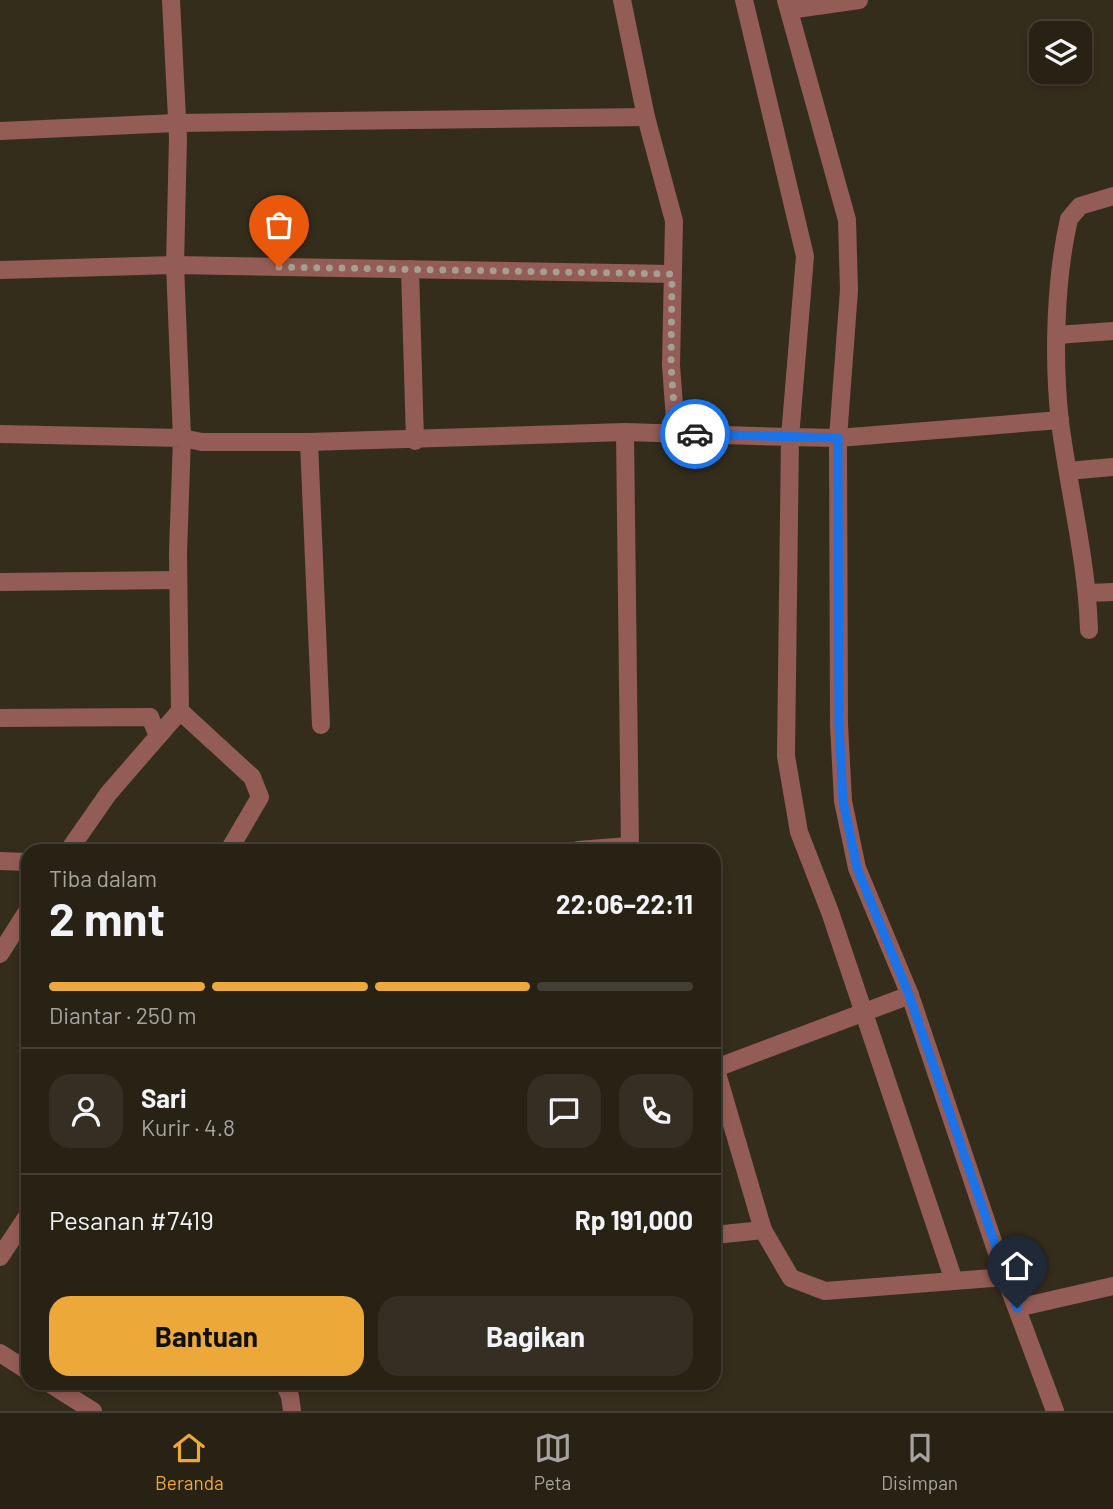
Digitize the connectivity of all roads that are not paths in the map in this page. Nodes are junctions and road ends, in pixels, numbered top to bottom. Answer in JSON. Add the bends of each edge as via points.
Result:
{"nodes":[{"id":1,"x":171,"y":0,"type":"edge"},
{"id":2,"x":622,"y":0,"type":"edge"},
{"id":3,"x":744,"y":0,"type":"edge"},
{"id":4,"x":859,"y":0,"type":"edge"},
{"id":5,"x":788,"y":5,"type":"edge"},
{"id":6,"x":646,"y":117,"type":"junction"},
{"id":7,"x":176,"y":123,"type":"junction"},
{"id":8,"x":0,"y":131,"type":"edge"},
{"id":9,"x":1113,"y":196,"type":"edge"},
{"id":10,"x":175,"y":265,"type":"junction"},
{"id":11,"x":410,"y":269,"type":"junction"},
{"id":12,"x":0,"y":270,"type":"edge"},
{"id":13,"x":672,"y":274,"type":"junction"},
{"id":14,"x":1113,"y":331,"type":"edge"},
{"id":15,"x":1057,"y":335,"type":"junction"},
{"id":16,"x":1060,"y":421,"type":"junction"},
{"id":17,"x":625,"y":432,"type":"junction"},
{"id":18,"x":676,"y":433,"type":"junction"},
{"id":19,"x":0,"y":434,"type":"edge"},
{"id":20,"x":790,"y":437,"type":"junction"},
{"id":21,"x":182,"y":438,"type":"junction"},
{"id":22,"x":838,"y":438,"type":"junction"},
{"id":23,"x":415,"y":441,"type":"junction"},
{"id":24,"x":309,"y":443,"type":"junction"},
{"id":25,"x":1113,"y":467,"type":"edge"},
{"id":26,"x":1068,"y":471,"type":"junction"},
{"id":27,"x":178,"y":580,"type":"junction"},
{"id":28,"x":0,"y":582,"type":"edge"},
{"id":29,"x":1113,"y":592,"type":"edge"},
{"id":30,"x":1087,"y":593,"type":"junction"},
{"id":31,"x":1088,"y":629,"type":"dead end"},
{"id":32,"x":180,"y":711,"type":"junction"},
{"id":33,"x":0,"y":718,"type":"edge"},
{"id":34,"x":321,"y":725,"type":"dead end"},
{"id":35,"x":158,"y":736,"type":"junction"},
{"id":36,"x":73,"y":844,"type":"edge"},
{"id":37,"x":233,"y":844,"type":"edge"},
{"id":38,"x":629,"y":844,"type":"edge"},
{"id":39,"x":0,"y":861,"type":"edge"},
{"id":40,"x":21,"y":862,"type":"edge"},
{"id":41,"x":21,"y":921,"type":"edge"},
{"id":42,"x":0,"y":954,"type":"edge"},
{"id":43,"x":909,"y":995,"type":"junction"},
{"id":44,"x":863,"y":1010,"type":"junction"},
{"id":45,"x":721,"y":1064,"type":"edge"},
{"id":46,"x":721,"y":1106,"type":"edge"},
{"id":47,"x":21,"y":1229,"type":"edge"},
{"id":48,"x":763,"y":1230,"type":"junction"},
{"id":49,"x":721,"y":1234,"type":"edge"},
{"id":50,"x":0,"y":1257,"type":"edge"},
{"id":51,"x":1005,"y":1277,"type":"junction"},
{"id":52,"x":954,"y":1281,"type":"junction"},
{"id":53,"x":1113,"y":1286,"type":"edge"},
{"id":54,"x":1017,"y":1308,"type":"junction"},
{"id":55,"x":0,"y":1353,"type":"edge"},
{"id":56,"x":21,"y":1366,"type":"edge"},
{"id":57,"x":60,"y":1390,"type":"edge"},
{"id":58,"x":287,"y":1390,"type":"edge"},
{"id":59,"x":93,"y":1411,"type":"edge"},
{"id":60,"x":292,"y":1411,"type":"edge"},
{"id":61,"x":1055,"y":1411,"type":"edge"}],
"edges":[{"from":1,"to":7,"type":"street"},
{"from":2,"to":6,"type":"street"},
{"from":3,"to":20,"type":"street","via":[[805,256]]},
{"from":4,"to":5,"type":"street"},
{"from":5,"to":22,"type":"street","via":[[847,219],[849,290]]},
{"from":6,"to":7,"type":"street"},
{"from":6,"to":13,"type":"street","via":[[674,222]]},
{"from":7,"to":8,"type":"street"},
{"from":7,"to":10,"type":"street"},
{"from":9,"to":15,"type":"street","via":[[1080,206],[1069,219]]},
{"from":10,"to":11,"type":"street"},
{"from":10,"to":12,"type":"street"},
{"from":10,"to":21,"type":"street"},
{"from":11,"to":13,"type":"street"},
{"from":11,"to":23,"type":"street"},
{"from":13,"to":18,"type":"street"},
{"from":14,"to":15,"type":"street"},
{"from":15,"to":16,"type":"street"},
{"from":16,"to":22,"type":"street"},
{"from":16,"to":26,"type":"street"},
{"from":17,"to":18,"type":"street"},
{"from":17,"to":23,"type":"street"},
{"from":17,"to":38,"type":"street"},
{"from":18,"to":20,"type":"street"},
{"from":19,"to":21,"type":"street"},
{"from":20,"to":22,"type":"street"},
{"from":20,"to":44,"type":"street","via":[[786,756],[799,832]]},
{"from":21,"to":24,"type":"street"},
{"from":21,"to":27,"type":"street"},
{"from":22,"to":43,"type":"street","via":[[843,801],[857,868]]},
{"from":23,"to":24,"type":"street"},
{"from":24,"to":34,"type":"street"},
{"from":25,"to":26,"type":"street"},
{"from":26,"to":30,"type":"street"},
{"from":27,"to":28,"type":"street"},
{"from":27,"to":32,"type":"street"},
{"from":29,"to":30,"type":"street"},
{"from":30,"to":31,"type":"street"},
{"from":32,"to":35,"type":"street"},
{"from":32,"to":37,"type":"street","via":[[253,777],[260,797]]},
{"from":33,"to":35,"type":"street","via":[[150,717]]},
{"from":35,"to":36,"type":"street","via":[[107,793]]},
{"from":39,"to":40,"type":"street"},
{"from":41,"to":42,"type":"street"},
{"from":43,"to":44,"type":"street"},
{"from":43,"to":51,"type":"street"},
{"from":44,"to":45,"type":"street"},
{"from":44,"to":52,"type":"street"},
{"from":46,"to":48,"type":"street"},
{"from":47,"to":50,"type":"street"},
{"from":48,"to":49,"type":"street"},
{"from":48,"to":52,"type":"street","via":[[791,1278],[825,1291]]},
{"from":51,"to":52,"type":"street"},
{"from":51,"to":54,"type":"street"},
{"from":53,"to":54,"type":"street"},
{"from":54,"to":61,"type":"street"},
{"from":55,"to":56,"type":"street"},
{"from":57,"to":59,"type":"street"},
{"from":58,"to":60,"type":"street"}]}
